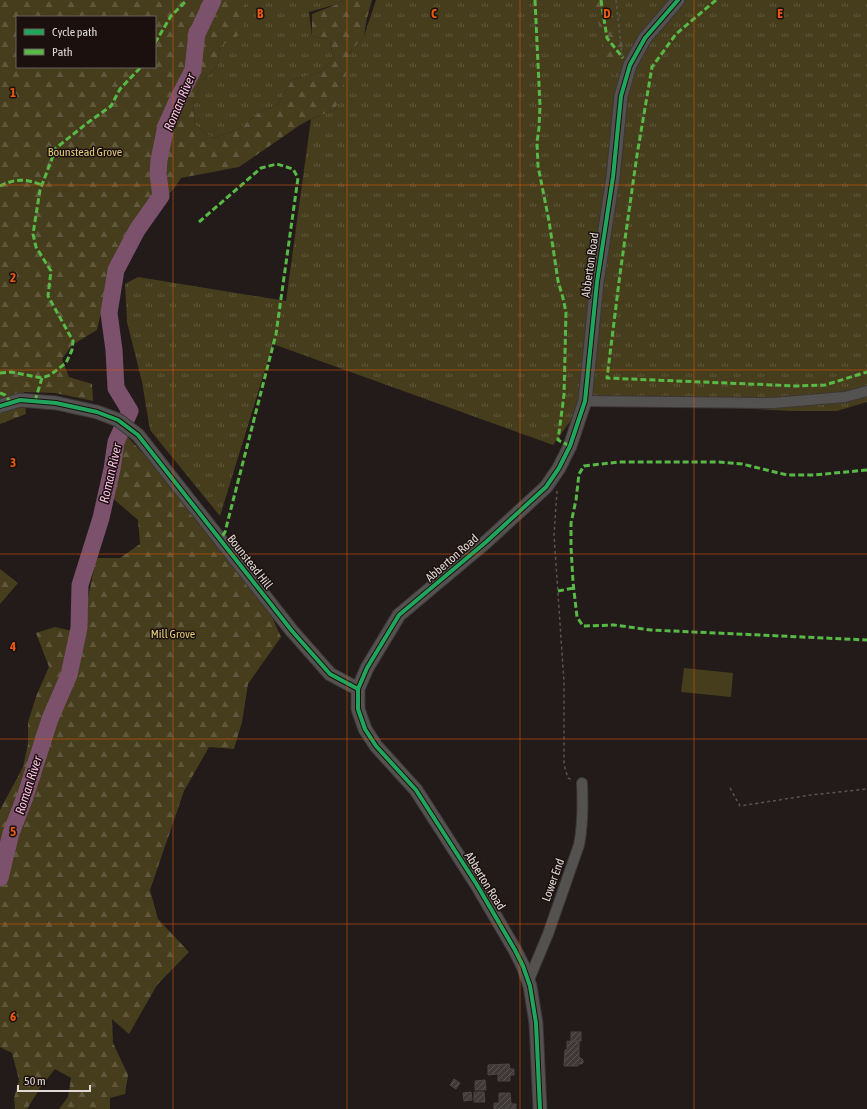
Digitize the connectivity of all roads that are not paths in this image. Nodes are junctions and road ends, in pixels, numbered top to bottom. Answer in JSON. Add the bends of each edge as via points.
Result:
{"nodes":[{"id":1,"x":678,"y":0,"type":"edge"},
{"id":2,"x":867,"y":391,"type":"edge"},
{"id":3,"x":585,"y":401,"type":"junction"},
{"id":4,"x":0,"y":406,"type":"edge"},
{"id":5,"x":358,"y":689,"type":"junction"},
{"id":6,"x":582,"y":783,"type":"road end"},
{"id":7,"x":528,"y":982,"type":"junction"},
{"id":8,"x":540,"y":1109,"type":"edge"}],
"edges":[{"from":1,"to":3,"type":"street","name":"Abberton Road","via":[[646,38],[630,65],[621,96],[613,178],[597,282]]},
{"from":2,"to":3,"type":"street","via":[[845,396],[773,403]]},
{"from":3,"to":5,"type":"street","name":"Abberton Road","via":[[570,446],[546,487],[399,615],[367,668]]},
{"from":4,"to":5,"type":"street","name":"Bounstead Hill","via":[[20,400],[56,403],[98,412],[118,420],[138,435],[315,658],[330,674]]},
{"from":5,"to":7,"type":"street","name":"Abberton Road","via":[[358,709],[365,729],[376,746],[416,790],[477,885],[523,966]]},
{"from":6,"to":7,"type":"street","name":"Lower End","via":[[580,845]]},
{"from":7,"to":8,"type":"street","name":"Abberton Road","via":[[536,1023]]}]}
